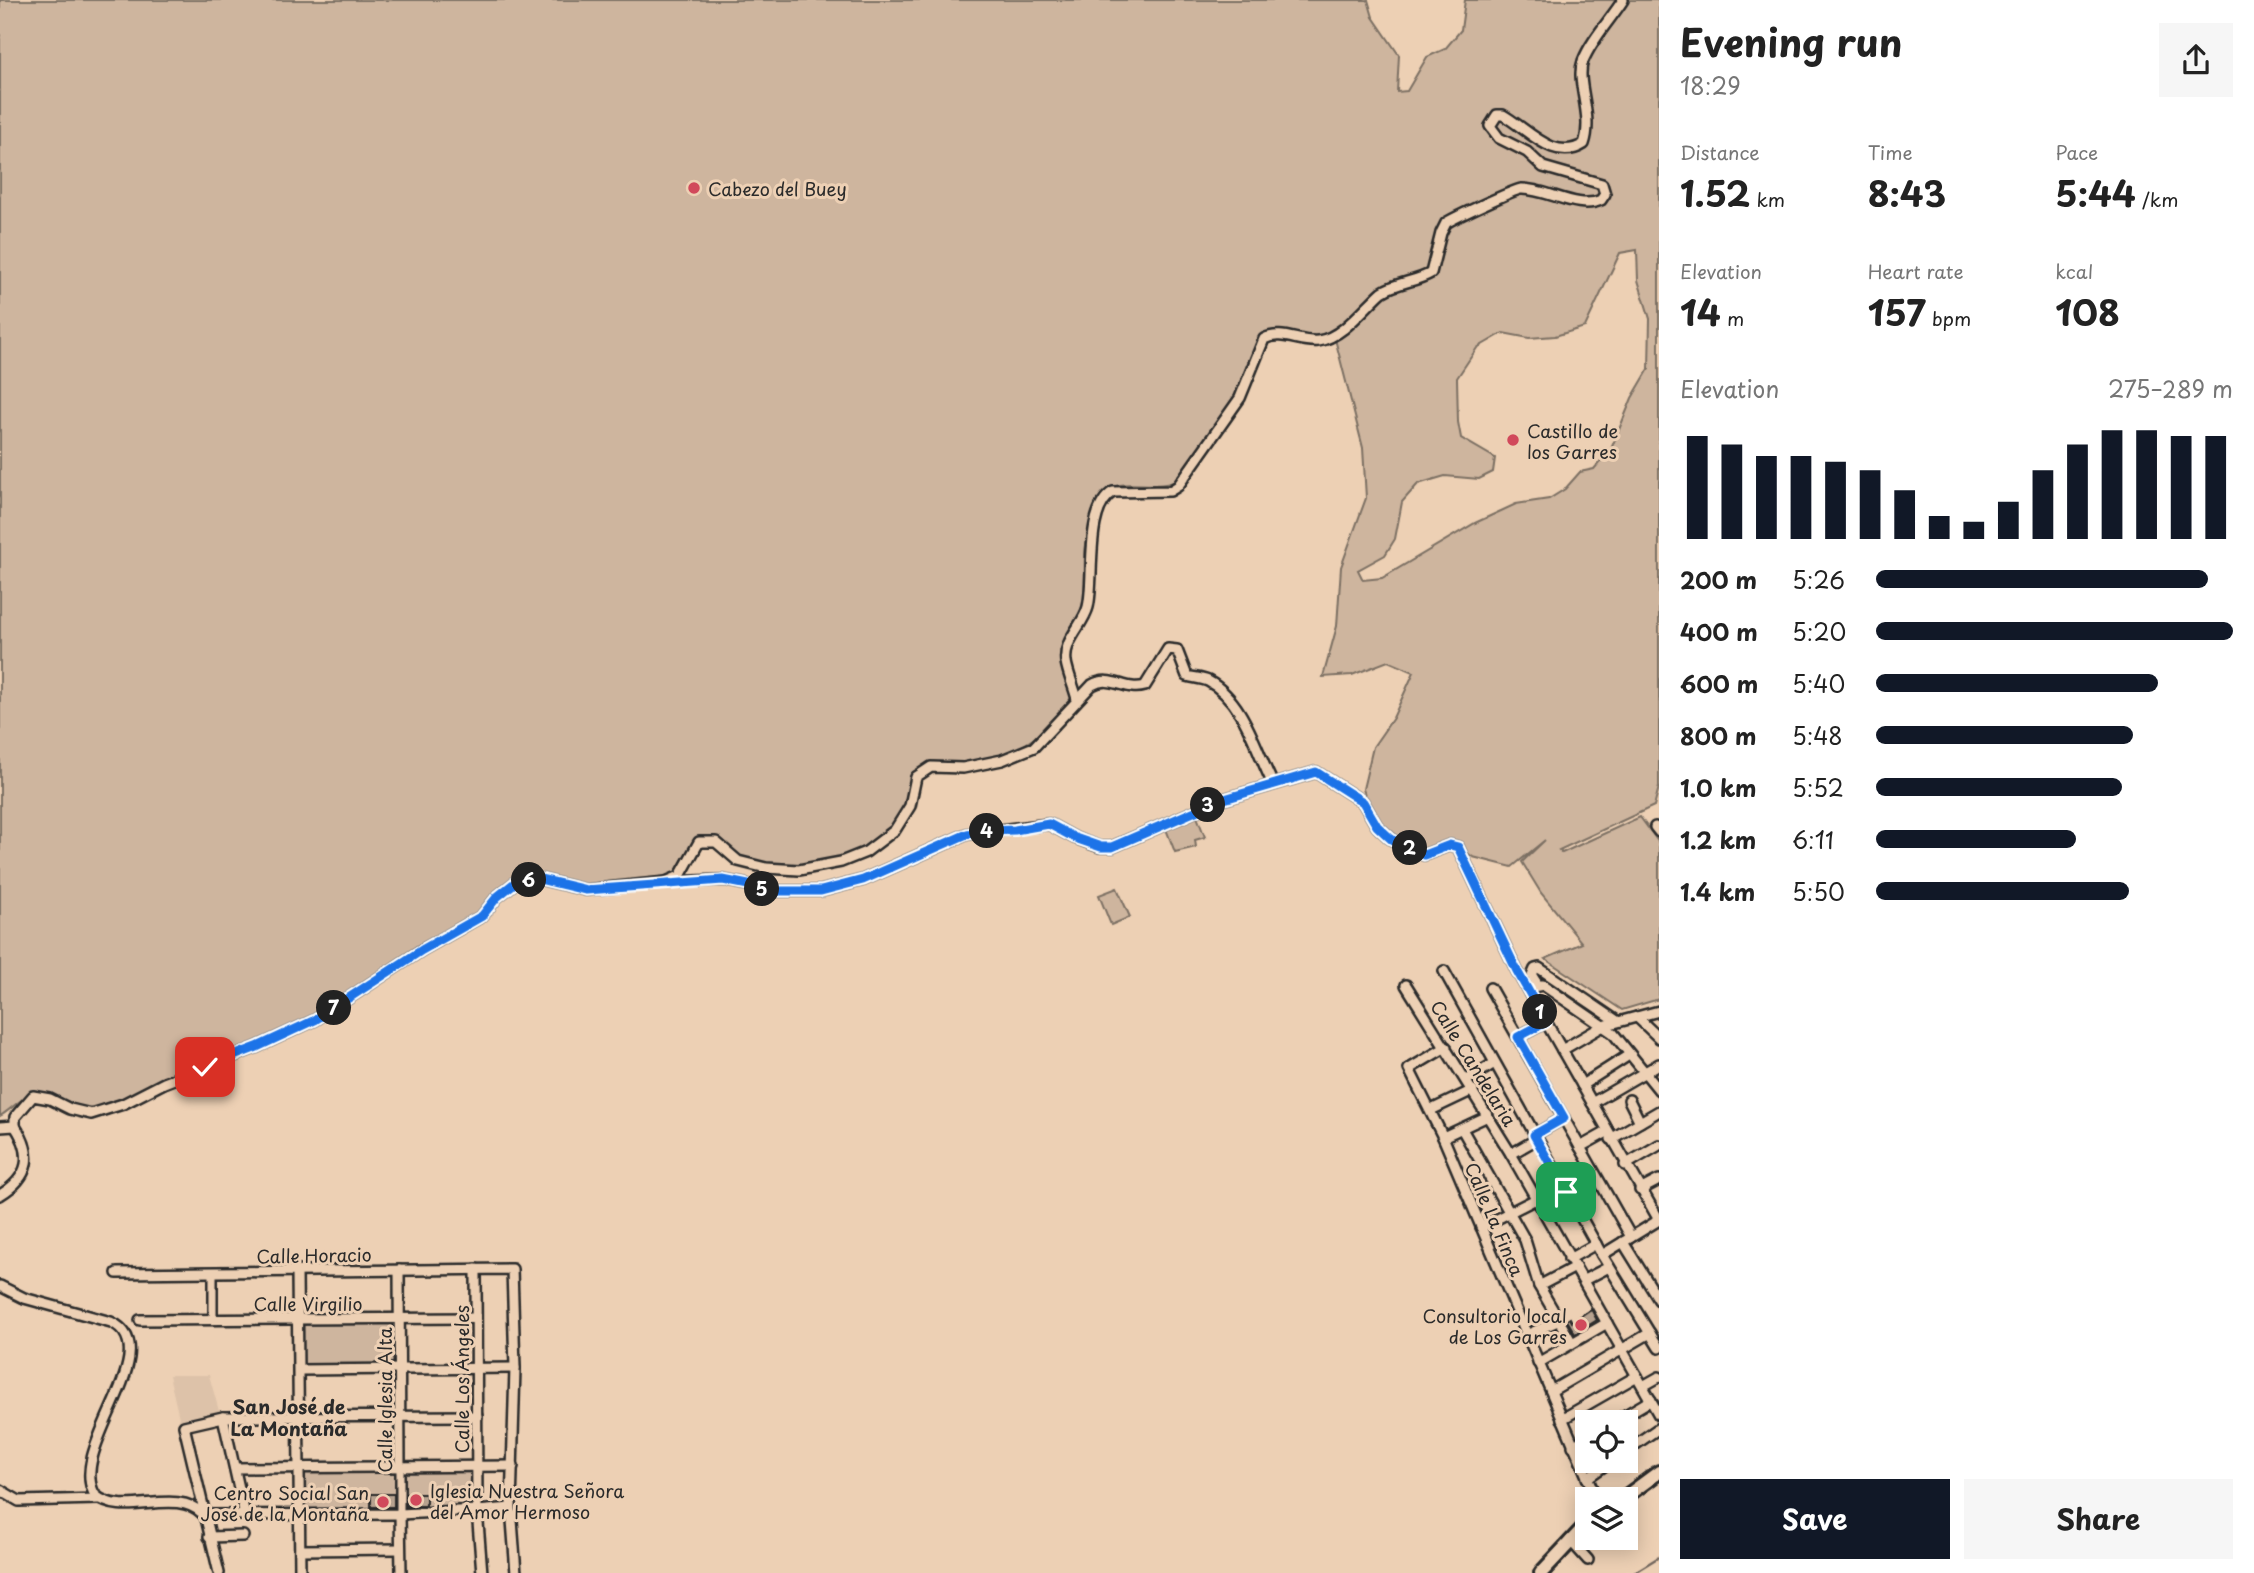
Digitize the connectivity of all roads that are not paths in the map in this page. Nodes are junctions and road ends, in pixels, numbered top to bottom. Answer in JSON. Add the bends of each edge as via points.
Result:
{"nodes":[{"id":1,"x":1623,"y":0,"type":"edge"},
{"id":2,"x":1077,"y":699,"type":"junction"},
{"id":3,"x":1273,"y":784,"type":"junction"},
{"id":4,"x":666,"y":883,"type":"junction"},
{"id":5,"x":1444,"y":971,"type":"dead end"},
{"id":6,"x":1532,"y":972,"type":"junction"},
{"id":7,"x":1519,"y":974,"type":"junction"},
{"id":8,"x":1406,"y":985,"type":"dead end"},
{"id":9,"x":1538,"y":985,"type":"junction"},
{"id":10,"x":1490,"y":988,"type":"dead end"},
{"id":11,"x":1530,"y":994,"type":"junction"},
{"id":12,"x":1659,"y":1011,"type":"edge"},
{"id":13,"x":1637,"y":1017,"type":"junction"},
{"id":14,"x":1617,"y":1021,"type":"junction"},
{"id":15,"x":1546,"y":1022,"type":"junction"},
{"id":16,"x":1603,"y":1026,"type":"junction"},
{"id":17,"x":1518,"y":1037,"type":"junction"},
{"id":18,"x":1659,"y":1038,"type":"edge"},
{"id":19,"x":1446,"y":1047,"type":"junction"},
{"id":20,"x":1562,"y":1051,"type":"junction"},
{"id":21,"x":1629,"y":1055,"type":"junction"},
{"id":22,"x":1493,"y":1064,"type":"junction"},
{"id":23,"x":1659,"y":1064,"type":"edge"},
{"id":24,"x":1644,"y":1073,"type":"junction"},
{"id":25,"x":1467,"y":1080,"type":"junction"},
{"id":26,"x":1582,"y":1085,"type":"junction"},
{"id":27,"x":1473,"y":1090,"type":"junction"},
{"id":28,"x":1659,"y":1090,"type":"edge"},
{"id":29,"x":1629,"y":1100,"type":"dead end"},
{"id":30,"x":1592,"y":1103,"type":"junction"},
{"id":31,"x":1431,"y":1110,"type":"junction"},
{"id":32,"x":1659,"y":1111,"type":"edge"},
{"id":33,"x":1488,"y":1116,"type":"junction"},
{"id":34,"x":1564,"y":1118,"type":"junction"},
{"id":35,"x":1640,"y":1122,"type":"junction"},
{"id":36,"x":15,"y":1126,"type":"junction"},
{"id":37,"x":0,"y":1127,"type":"edge"},
{"id":38,"x":1462,"y":1129,"type":"junction"},
{"id":39,"x":1609,"y":1135,"type":"junction"},
{"id":40,"x":1443,"y":1137,"type":"junction"},
{"id":41,"x":1535,"y":1137,"type":"junction"},
{"id":42,"x":1659,"y":1146,"type":"edge"},
{"id":43,"x":1580,"y":1147,"type":"junction"},
{"id":44,"x":1511,"y":1154,"type":"junction"},
{"id":45,"x":1625,"y":1165,"type":"junction"},
{"id":46,"x":1659,"y":1180,"type":"edge"},
{"id":47,"x":1640,"y":1190,"type":"junction"},
{"id":48,"x":0,"y":1195,"type":"edge"},
{"id":49,"x":1536,"y":1199,"type":"junction"},
{"id":50,"x":1510,"y":1214,"type":"junction"},
{"id":51,"x":1659,"y":1220,"type":"edge"},
{"id":52,"x":1481,"y":1227,"type":"junction"},
{"id":53,"x":1627,"y":1239,"type":"junction"},
{"id":54,"x":1596,"y":1244,"type":"junction"},
{"id":55,"x":1602,"y":1255,"type":"junction"},
{"id":56,"x":1572,"y":1263,"type":"junction"},
{"id":57,"x":1609,"y":1267,"type":"junction"},
{"id":58,"x":476,"y":1269,"type":"junction"},
{"id":59,"x":399,"y":1270,"type":"junction"},
{"id":60,"x":298,"y":1271,"type":"junction"},
{"id":61,"x":213,"y":1272,"type":"junction"},
{"id":62,"x":117,"y":1273,"type":"dead end"},
{"id":63,"x":1584,"y":1280,"type":"junction"},
{"id":64,"x":0,"y":1286,"type":"edge"},
{"id":65,"x":1539,"y":1286,"type":"junction"},
{"id":66,"x":1659,"y":1300,"type":"edge"},
{"id":67,"x":399,"y":1318,"type":"junction"},
{"id":68,"x":476,"y":1318,"type":"junction"},
{"id":69,"x":213,"y":1319,"type":"junction"},
{"id":70,"x":298,"y":1319,"type":"junction"},
{"id":71,"x":139,"y":1320,"type":"dead end"},
{"id":72,"x":1558,"y":1321,"type":"junction"},
{"id":73,"x":1607,"y":1323,"type":"junction"},
{"id":74,"x":1650,"y":1333,"type":"junction"},
{"id":75,"x":1526,"y":1335,"type":"junction"},
{"id":76,"x":1572,"y":1343,"type":"junction"},
{"id":77,"x":1659,"y":1348,"type":"edge"},
{"id":78,"x":1623,"y":1351,"type":"junction"},
{"id":79,"x":1538,"y":1363,"type":"junction"},
{"id":80,"x":515,"y":1368,"type":"junction"},
{"id":81,"x":400,"y":1369,"type":"junction"},
{"id":82,"x":476,"y":1369,"type":"junction"},
{"id":83,"x":299,"y":1370,"type":"junction"},
{"id":84,"x":1637,"y":1376,"type":"junction"},
{"id":85,"x":1659,"y":1377,"type":"edge"},
{"id":86,"x":1643,"y":1386,"type":"junction"},
{"id":87,"x":1550,"y":1391,"type":"junction"},
{"id":88,"x":1651,"y":1400,"type":"junction"},
{"id":89,"x":1634,"y":1410,"type":"edge"},
{"id":90,"x":1659,"y":1415,"type":"edge"},
{"id":91,"x":400,"y":1416,"type":"junction"},
{"id":92,"x":477,"y":1416,"type":"junction"},
{"id":93,"x":223,"y":1417,"type":"junction"},
{"id":94,"x":299,"y":1417,"type":"junction"},
{"id":95,"x":1562,"y":1419,"type":"junction"},
{"id":96,"x":1659,"y":1427,"type":"edge"},
{"id":97,"x":1638,"y":1442,"type":"edge"},
{"id":98,"x":1573,"y":1446,"type":"joint"},
{"id":99,"x":477,"y":1466,"type":"junction"},
{"id":100,"x":513,"y":1466,"type":"junction"},
{"id":101,"x":300,"y":1467,"type":"junction"},
{"id":102,"x":400,"y":1467,"type":"junction"},
{"id":103,"x":235,"y":1468,"type":"junction"},
{"id":104,"x":1659,"y":1472,"type":"edge"},
{"id":105,"x":1594,"y":1473,"type":"edge"},
{"id":106,"x":1587,"y":1478,"type":"junction"},
{"id":107,"x":1591,"y":1487,"type":"edge"},
{"id":108,"x":1638,"y":1487,"type":"edge"},
{"id":109,"x":0,"y":1490,"type":"edge"},
{"id":110,"x":99,"y":1499,"type":"junction"},
{"id":111,"x":510,"y":1507,"type":"junction"},
{"id":112,"x":477,"y":1510,"type":"junction"},
{"id":113,"x":400,"y":1514,"type":"junction"},
{"id":114,"x":204,"y":1515,"type":"junction"},
{"id":115,"x":245,"y":1515,"type":"junction"},
{"id":116,"x":300,"y":1515,"type":"junction"},
{"id":117,"x":1575,"y":1535,"type":"edge"},
{"id":118,"x":243,"y":1536,"type":"dead end"},
{"id":119,"x":209,"y":1537,"type":"junction"},
{"id":120,"x":1570,"y":1540,"type":"junction"},
{"id":121,"x":400,"y":1549,"type":"junction"},
{"id":122,"x":300,"y":1550,"type":"junction"},
{"id":123,"x":1588,"y":1560,"type":"dead end"},
{"id":124,"x":219,"y":1573,"type":"edge"},
{"id":125,"x":300,"y":1573,"type":"edge"},
{"id":126,"x":401,"y":1573,"type":"edge"},
{"id":127,"x":482,"y":1573,"type":"edge"},
{"id":128,"x":516,"y":1573,"type":"edge"},
{"id":129,"x":1541,"y":1573,"type":"edge"}],
"edges":[{"from":1,"to":2,"type":"street","via":[[1582,61],[1588,132],[1584,144],[1573,150],[1543,144],[1503,115],[1497,115],[1490,126],[1499,138],[1527,152],[1543,167],[1602,184],[1605,194],[1601,200],[1586,203],[1516,189],[1446,223],[1432,273],[1390,287],[1328,338],[1313,341],[1275,335],[1264,339],[1240,398],[1178,486],[1170,491],[1107,495],[1091,547],[1088,607],[1068,646],[1066,661]]},
{"from":2,"to":3,"type":"street","via":[[1104,679],[1145,687],[1168,649],[1177,650],[1186,676],[1207,680],[1237,710]]},
{"from":2,"to":4,"type":"street","via":[[1034,747],[1002,760],[962,768],[930,767],[916,777],[909,806],[895,831],[866,852],[799,870],[738,861],[716,842],[699,842],[680,876]]},
{"from":3,"to":4,"type":"street","via":[[1221,800],[1112,847],[1075,838],[1049,824],[967,834],[863,880],[821,891],[779,891],[723,880]]},
{"from":3,"to":7,"type":"street","via":[[1316,772],[1363,802],[1391,839],[1424,855],[1450,845],[1458,847]]},
{"from":4,"to":36,"type":"street","via":[[586,890],[540,879],[517,881],[482,916],[315,1020],[91,1114],[33,1096],[15,1117]]},
{"from":5,"to":22,"type":"street"},
{"from":6,"to":7,"type":"street"},
{"from":6,"to":9,"type":"street"},
{"from":6,"to":14,"type":"street","via":[[1546,971]]},
{"from":7,"to":11,"type":"street"},
{"from":8,"to":19,"type":"street","name":"Calle Candelaria"},
{"from":9,"to":11,"type":"street"},
{"from":9,"to":16,"type":"street"},
{"from":10,"to":17,"type":"street"},
{"from":11,"to":15,"type":"street"},
{"from":12,"to":13,"type":"street"},
{"from":13,"to":14,"type":"street"},
{"from":13,"to":18,"type":"street"},
{"from":14,"to":16,"type":"street"},
{"from":15,"to":17,"type":"street"},
{"from":15,"to":20,"type":"street"},
{"from":16,"to":20,"type":"street"},
{"from":16,"to":21,"type":"street"},
{"from":17,"to":34,"type":"street"},
{"from":19,"to":25,"type":"street","name":"Calle Candelaria"},
{"from":19,"to":31,"type":"street","name":"Calle La Finca","via":[[1409,1069]]},
{"from":20,"to":26,"type":"street"},
{"from":21,"to":24,"type":"street"},
{"from":21,"to":26,"type":"street"},
{"from":22,"to":25,"type":"street"},
{"from":22,"to":41,"type":"street"},
{"from":23,"to":24,"type":"street"},
{"from":24,"to":28,"type":"street"},
{"from":24,"to":30,"type":"street"},
{"from":25,"to":27,"type":"street","name":"Calle Candelaria"},
{"from":26,"to":30,"type":"street"},
{"from":27,"to":31,"type":"street"},
{"from":27,"to":33,"type":"street","name":"Calle Candelaria"},
{"from":29,"to":35,"type":"street"},
{"from":30,"to":39,"type":"street"},
{"from":31,"to":40,"type":"street","name":"Calle La Finca"},
{"from":32,"to":35,"type":"street"},
{"from":33,"to":38,"type":"street"},
{"from":33,"to":44,"type":"street","name":"Calle Candelaria"},
{"from":34,"to":41,"type":"street"},
{"from":34,"to":43,"type":"street"},
{"from":35,"to":39,"type":"street"},
{"from":36,"to":37,"type":"street"},
{"from":36,"to":48,"type":"street","via":[[23,1138],[27,1166],[16,1185]]},
{"from":38,"to":40,"type":"street"},
{"from":38,"to":50,"type":"street"},
{"from":39,"to":43,"type":"street"},
{"from":39,"to":45,"type":"street"},
{"from":40,"to":52,"type":"street","name":"Calle La Finca"},
{"from":41,"to":44,"type":"street"},
{"from":41,"to":54,"type":"street"},
{"from":42,"to":45,"type":"street"},
{"from":43,"to":53,"type":"street"},
{"from":44,"to":49,"type":"street","name":"Calle Candelaria"},
{"from":45,"to":47,"type":"street"},
{"from":46,"to":47,"type":"street"},
{"from":47,"to":51,"type":"street"},
{"from":49,"to":50,"type":"street"},
{"from":49,"to":56,"type":"street","name":"Calle Candelaria"},
{"from":50,"to":52,"type":"street"},
{"from":50,"to":65,"type":"street","via":[[1525,1240]]},
{"from":51,"to":53,"type":"street"},
{"from":52,"to":75,"type":"street","name":"Calle La Finca"},
{"from":53,"to":55,"type":"street"},
{"from":53,"to":66,"type":"street"},
{"from":54,"to":55,"type":"street"},
{"from":54,"to":56,"type":"street"},
{"from":55,"to":57,"type":"street"},
{"from":56,"to":63,"type":"street","name":"Calle Candelaria"},
{"from":56,"to":65,"type":"street"},
{"from":57,"to":63,"type":"street"},
{"from":57,"to":74,"type":"street"},
{"from":58,"to":59,"type":"street","name":"Calle Horacio"},
{"from":58,"to":68,"type":"street","name":"Calle Los Ángeles"},
{"from":58,"to":80,"type":"street","name":"Calle Horacio","via":[[512,1269]]},
{"from":59,"to":60,"type":"street","name":"Calle Horacio"},
{"from":59,"to":67,"type":"street","name":"Calle Iglesia Alta"},
{"from":60,"to":61,"type":"street","name":"Calle Horacio"},
{"from":60,"to":70,"type":"street"},
{"from":61,"to":62,"type":"street","name":"Calle Horacio"},
{"from":61,"to":69,"type":"street"},
{"from":63,"to":73,"type":"street","name":"Calle Candelaria"},
{"from":64,"to":110,"type":"street","via":[[111,1322],[129,1339],[128,1367],[93,1457],[90,1484]]},
{"from":65,"to":72,"type":"street"},
{"from":67,"to":68,"type":"street","name":"Calle Virgilio"},
{"from":67,"to":70,"type":"street","name":"Calle Virgilio"},
{"from":67,"to":81,"type":"street","name":"Calle Iglesia Alta"},
{"from":68,"to":82,"type":"street","name":"Calle Los Ángeles"},
{"from":69,"to":70,"type":"street","name":"Calle Virgilio"},
{"from":69,"to":71,"type":"street","name":"Calle Virgilio"},
{"from":70,"to":83,"type":"street"},
{"from":72,"to":75,"type":"street"},
{"from":72,"to":76,"type":"street"},
{"from":73,"to":76,"type":"street"},
{"from":73,"to":78,"type":"street","name":"Calle Candelaria"},
{"from":74,"to":77,"type":"street"},
{"from":74,"to":78,"type":"street"},
{"from":75,"to":79,"type":"street","name":"Calle La Finca"},
{"from":76,"to":79,"type":"street"},
{"from":78,"to":84,"type":"street","name":"Calle Candelaria"},
{"from":78,"to":87,"type":"street"},
{"from":79,"to":87,"type":"street","name":"Calle La Finca"},
{"from":80,"to":82,"type":"street"},
{"from":80,"to":100,"type":"street"},
{"from":81,"to":82,"type":"street"},
{"from":81,"to":83,"type":"street"},
{"from":81,"to":91,"type":"street","name":"Calle Iglesia Alta"},
{"from":82,"to":92,"type":"street","name":"Calle Los Ángeles"},
{"from":83,"to":94,"type":"street"},
{"from":84,"to":86,"type":"street","name":"Calle Candelaria"},
{"from":84,"to":95,"type":"street"},
{"from":85,"to":86,"type":"street"},
{"from":86,"to":88,"type":"street","name":"Calle Candelaria"},
{"from":87,"to":95,"type":"street","name":"Calle La Finca"},
{"from":88,"to":89,"type":"street"},
{"from":88,"to":90,"type":"street","name":"Calle Candelaria"},
{"from":91,"to":92,"type":"street"},
{"from":91,"to":94,"type":"street"},
{"from":91,"to":102,"type":"street","name":"Calle Iglesia Alta"},
{"from":92,"to":99,"type":"street","name":"Calle Los Ángeles"},
{"from":93,"to":94,"type":"street"},
{"from":93,"to":103,"type":"street"},
{"from":93,"to":114,"type":"street","via":[[184,1426]]},
{"from":94,"to":101,"type":"street"},
{"from":95,"to":98,"type":"street","name":"Calle La Finca"},
{"from":96,"to":97,"type":"street"},
{"from":98,"to":106,"type":"street","name":"Calle La Finca"},
{"from":99,"to":100,"type":"street"},
{"from":99,"to":102,"type":"street"},
{"from":99,"to":112,"type":"street","name":"Calle Los Ángeles"},
{"from":100,"to":111,"type":"street"},
{"from":101,"to":102,"type":"street"},
{"from":101,"to":103,"type":"street"},
{"from":101,"to":116,"type":"street"},
{"from":102,"to":113,"type":"street","name":"Calle Iglesia Alta"},
{"from":103,"to":115,"type":"street"},
{"from":104,"to":108,"type":"main road"},
{"from":105,"to":106,"type":"street"},
{"from":106,"to":107,"type":"street","name":"Calle La Finca"},
{"from":109,"to":110,"type":"street","via":[[19,1501]]},
{"from":110,"to":114,"type":"street","via":[[187,1505]]},
{"from":111,"to":112,"type":"street"},
{"from":111,"to":128,"type":"street"},
{"from":112,"to":113,"type":"street"},
{"from":112,"to":127,"type":"street","name":"Calle Los Ángeles"},
{"from":113,"to":116,"type":"street"},
{"from":113,"to":121,"type":"street","name":"Calle Iglesia Alta"},
{"from":114,"to":115,"type":"street"},
{"from":114,"to":119,"type":"street"},
{"from":115,"to":116,"type":"street"},
{"from":116,"to":122,"type":"street"},
{"from":117,"to":120,"type":"main road"},
{"from":118,"to":119,"type":"street"},
{"from":119,"to":124,"type":"street"},
{"from":120,"to":123,"type":"street"},
{"from":120,"to":129,"type":"main road"},
{"from":121,"to":122,"type":"street"},
{"from":121,"to":126,"type":"street","name":"Calle Iglesia Alta"},
{"from":122,"to":125,"type":"street"}]}
